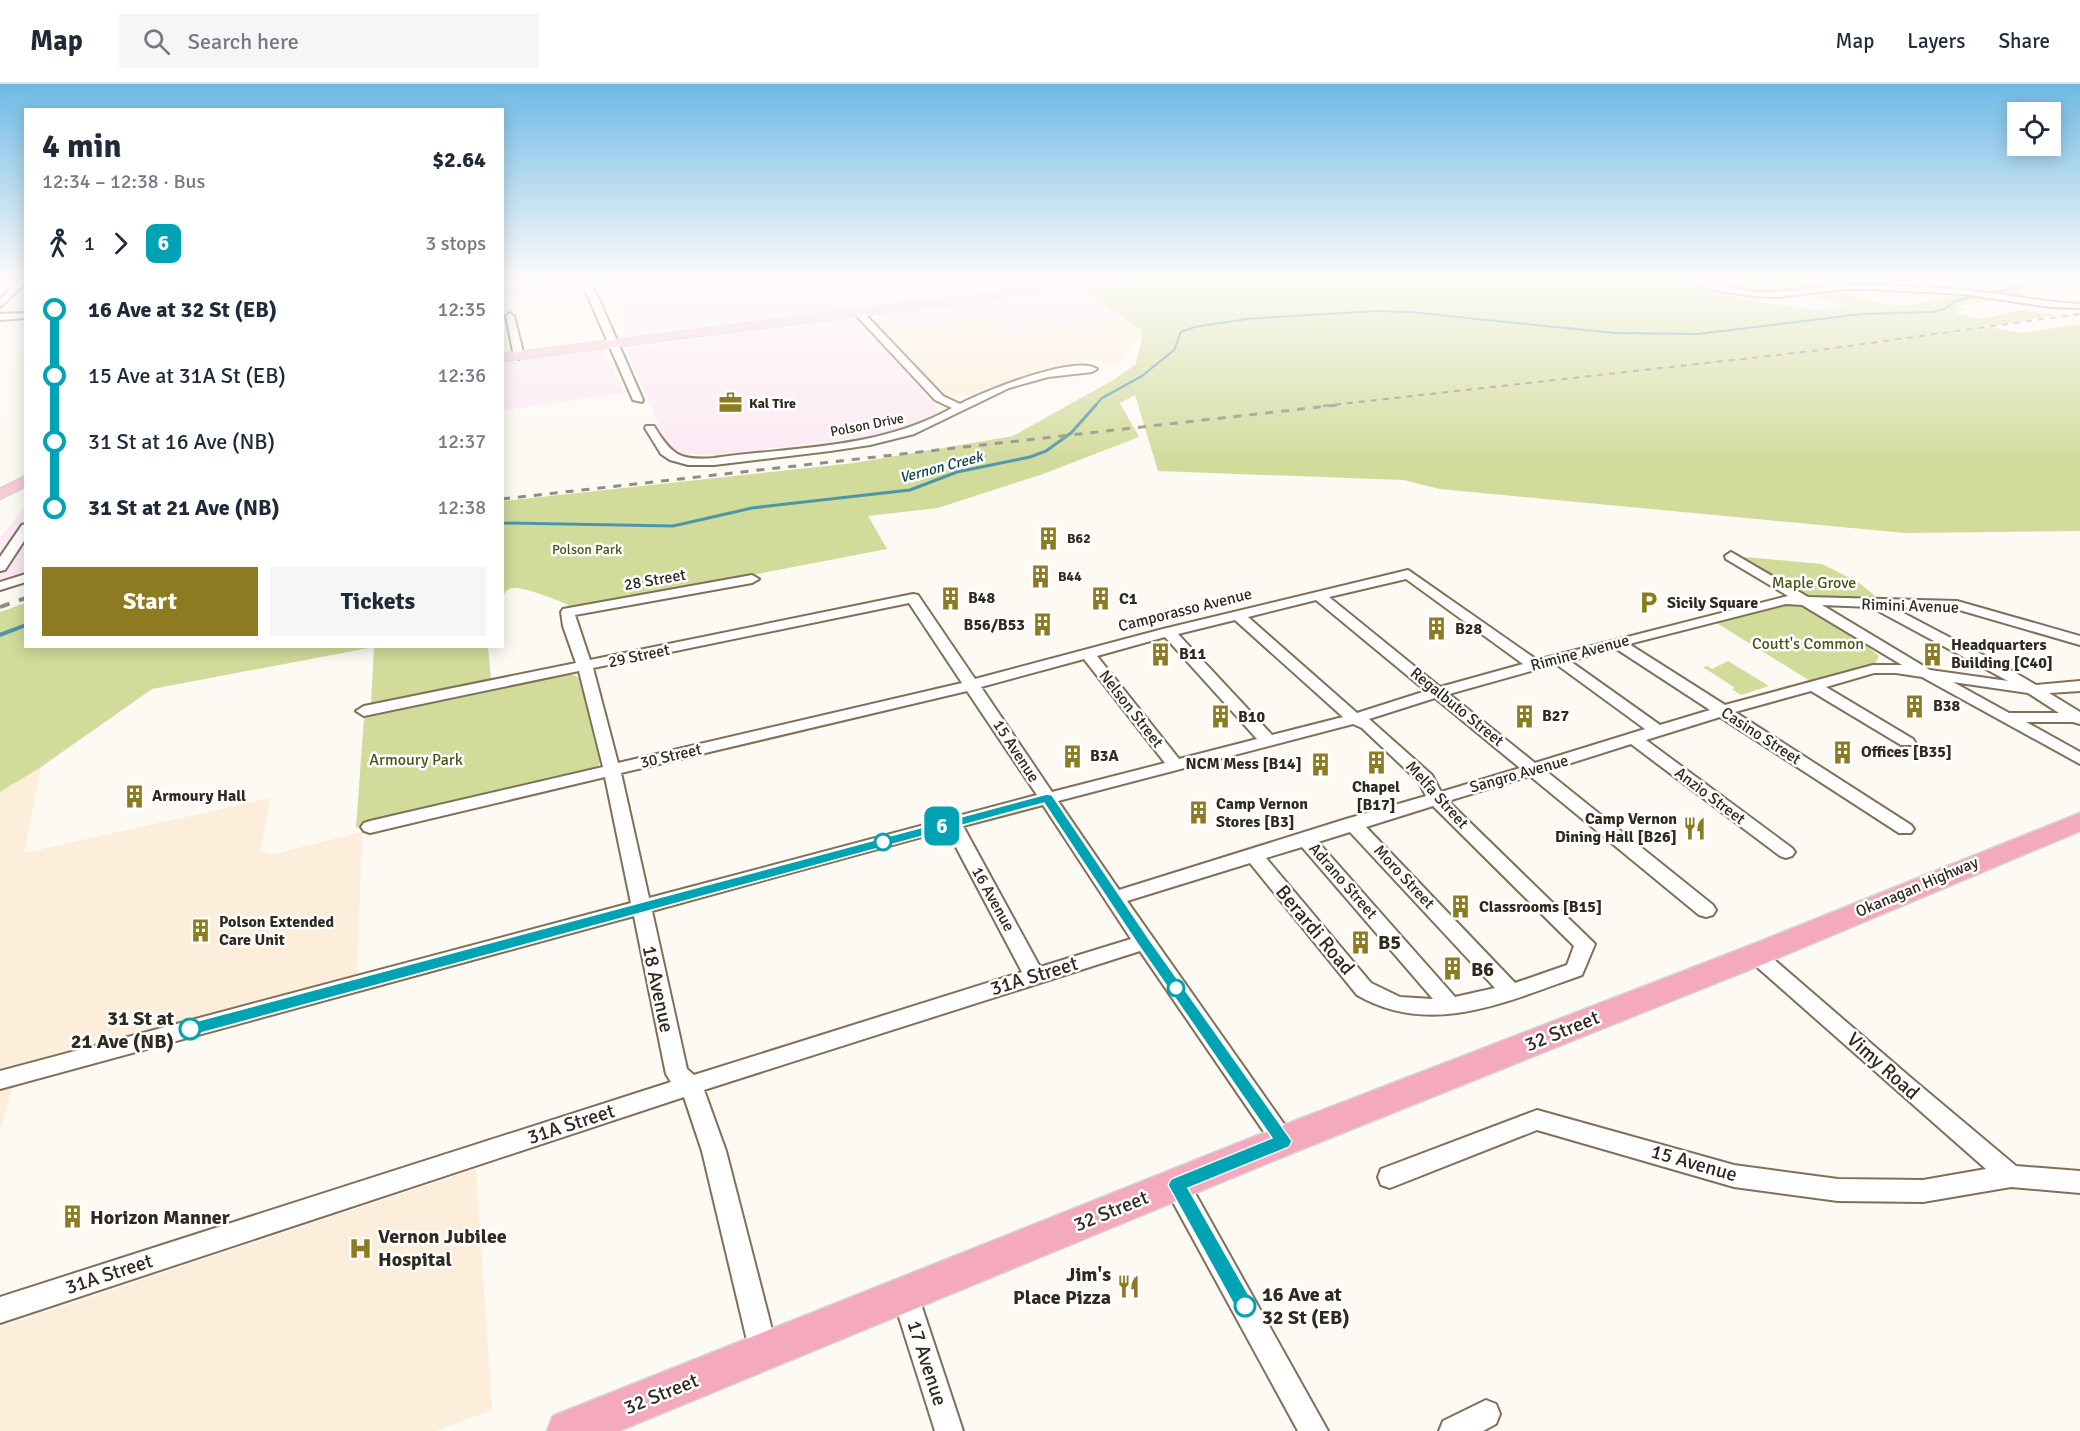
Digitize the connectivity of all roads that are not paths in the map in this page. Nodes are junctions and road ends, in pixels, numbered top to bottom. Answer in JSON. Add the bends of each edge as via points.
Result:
{"nodes":[{"id":1,"x":516,"y":341,"type":"edge"},
{"id":2,"x":614,"y":341,"type":"edge"},
{"id":3,"x":640,"y":341,"type":"edge"},
{"id":4,"x":885,"y":341,"type":"edge"},
{"id":5,"x":615,"y":344,"type":"junction"},
{"id":6,"x":519,"y":356,"type":"junction"},
{"id":7,"x":504,"y":358,"type":"edge"},
{"id":8,"x":1092,"y":369,"type":"dead end"},
{"id":9,"x":638,"y":400,"type":"dead end"},
{"id":10,"x":960,"y":408,"type":"junction"},
{"id":11,"x":650,"y":428,"type":"dead end"},
{"id":12,"x":24,"y":481,"type":"edge"},
{"id":13,"x":0,"y":495,"type":"edge"},
{"id":14,"x":24,"y":531,"type":"edge"},
{"id":15,"x":1731,"y":556,"type":"dead end"},
{"id":16,"x":0,"y":567,"type":"edge"},
{"id":17,"x":24,"y":579,"type":"edge"},
{"id":18,"x":752,"y":579,"type":"dead end"},
{"id":19,"x":0,"y":586,"type":"edge"},
{"id":20,"x":1319,"y":596,"type":"junction"},
{"id":21,"x":913,"y":598,"type":"joint"},
{"id":22,"x":1808,"y":603,"type":"junction"},
{"id":23,"x":1874,"y":603,"type":"junction"},
{"id":24,"x":1238,"y":615,"type":"junction"},
{"id":25,"x":568,"y":616,"type":"joint"},
{"id":26,"x":1168,"y":632,"type":"junction"},
{"id":27,"x":2080,"y":641,"type":"edge"},
{"id":28,"x":1617,"y":643,"type":"junction"},
{"id":29,"x":1087,"y":653,"type":"junction"},
{"id":30,"x":1558,"y":659,"type":"junction"},
{"id":31,"x":1534,"y":665,"type":"junction"},
{"id":32,"x":585,"y":667,"type":"junction"},
{"id":33,"x":1926,"y":673,"type":"junction"},
{"id":34,"x":972,"y":685,"type":"junction"},
{"id":35,"x":1812,"y":685,"type":"junction"},
{"id":36,"x":2080,"y":686,"type":"edge"},
{"id":37,"x":2035,"y":690,"type":"junction"},
{"id":38,"x":1438,"y":692,"type":"junction"},
{"id":39,"x":364,"y":711,"type":"dead end"},
{"id":40,"x":1722,"y":711,"type":"junction"},
{"id":41,"x":2079,"y":717,"type":"edge"},
{"id":42,"x":2009,"y":718,"type":"junction"},
{"id":43,"x":1354,"y":719,"type":"junction"},
{"id":44,"x":1659,"y":732,"type":"junction"},
{"id":45,"x":1634,"y":739,"type":"junction"},
{"id":46,"x":1267,"y":740,"type":"junction"},
{"id":47,"x":1907,"y":742,"type":"dead end"},
{"id":48,"x":2080,"y":759,"type":"edge"},
{"id":49,"x":1175,"y":765,"type":"junction"},
{"id":50,"x":612,"y":770,"type":"junction"},
{"id":51,"x":1534,"y":770,"type":"junction"},
{"id":52,"x":1047,"y":798,"type":"junction"},
{"id":53,"x":1435,"y":798,"type":"junction"},
{"id":54,"x":2080,"y":821,"type":"edge"},
{"id":55,"x":952,"y":823,"type":"junction"},
{"id":56,"x":1352,"y":823,"type":"junction"},
{"id":57,"x":370,"y":827,"type":"dead end"},
{"id":58,"x":1905,"y":829,"type":"dead end"},
{"id":59,"x":1305,"y":838,"type":"junction"},
{"id":60,"x":1786,"y":852,"type":"dead end"},
{"id":61,"x":1254,"y":856,"type":"junction"},
{"id":62,"x":1115,"y":898,"type":"junction"},
{"id":63,"x":640,"y":908,"type":"junction"},
{"id":64,"x":1706,"y":910,"type":"dead end"},
{"id":65,"x":1144,"y":942,"type":"junction"},
{"id":66,"x":1756,"y":955,"type":"junction"},
{"id":67,"x":1034,"y":975,"type":"junction"},
{"id":68,"x":1511,"y":992,"type":"junction"},
{"id":69,"x":1452,"y":1006,"type":"junction"},
{"id":70,"x":0,"y":1080,"type":"edge"},
{"id":71,"x":691,"y":1084,"type":"junction"},
{"id":72,"x":1283,"y":1141,"type":"junction"},
{"id":73,"x":2011,"y":1176,"type":"junction"},
{"id":74,"x":1390,"y":1178,"type":"dead end"},
{"id":75,"x":2080,"y":1182,"type":"edge"},
{"id":76,"x":1177,"y":1185,"type":"junction"},
{"id":77,"x":905,"y":1295,"type":"junction"},
{"id":78,"x":0,"y":1310,"type":"edge"},
{"id":79,"x":764,"y":1353,"type":"junction"},
{"id":80,"x":1486,"y":1414,"type":"dead end"},
{"id":81,"x":578,"y":1429,"type":"edge"},
{"id":82,"x":949,"y":1431,"type":"edge"},
{"id":83,"x":1314,"y":1431,"type":"edge"},
{"id":84,"x":1453,"y":1431,"type":"edge"}],
"edges":[{"from":1,"to":6,"type":"street"},
{"from":2,"to":5,"type":"street"},
{"from":3,"to":5,"type":"main road"},
{"from":4,"to":10,"type":"street","via":[[939,398]]},
{"from":5,"to":6,"type":"main road"},
{"from":5,"to":9,"type":"street"},
{"from":6,"to":7,"type":"main road"},
{"from":8,"to":10,"type":"street","name":"Polson Drive","via":[[1041,375]]},
{"from":10,"to":11,"type":"street","name":"Polson Drive","via":[[933,423],[886,439],[708,461],[682,460],[666,453]]},
{"from":12,"to":13,"type":"main road"},
{"from":14,"to":16,"type":"street"},
{"from":15,"to":22,"type":"street"},
{"from":17,"to":19,"type":"street"},
{"from":18,"to":25,"type":"street","name":"28 Street","via":[[568,612]]},
{"from":20,"to":24,"type":"street","name":"Camporasso Avenue"},
{"from":20,"to":31,"type":"street","name":"Camporasso Avenue","via":[[1408,574]]},
{"from":20,"to":38,"type":"street","name":"Regalbuto Street"},
{"from":21,"to":32,"type":"street","name":"29 Street"},
{"from":21,"to":34,"type":"street","name":"15 Avenue"},
{"from":22,"to":23,"type":"street","name":"Rimini Avenue"},
{"from":22,"to":28,"type":"street","name":"Rimine Avenue","via":[[1786,600]]},
{"from":22,"to":33,"type":"street"},
{"from":23,"to":27,"type":"street","name":"Rimini Avenue","via":[[1957,605]]},
{"from":23,"to":37,"type":"street"},
{"from":24,"to":26,"type":"street","name":"Camporasso Avenue"},
{"from":24,"to":43,"type":"street","name":"Melfa Street"},
{"from":25,"to":32,"type":"street","name":"18 Avenue"},
{"from":26,"to":29,"type":"street","name":"Camporasso Avenue"},
{"from":26,"to":46,"type":"street"},
{"from":28,"to":30,"type":"street","name":"Rimine Avenue"},
{"from":28,"to":40,"type":"street","name":"Casino Street"},
{"from":29,"to":34,"type":"street","name":"Camporasso Avenue"},
{"from":29,"to":49,"type":"street","name":"Nelson Street"},
{"from":30,"to":31,"type":"street","name":"Rimine Avenue"},
{"from":30,"to":44,"type":"street"},
{"from":31,"to":38,"type":"street","name":"Rimine Avenue"},
{"from":32,"to":39,"type":"street","name":"29 Street"},
{"from":32,"to":50,"type":"street","name":"18 Avenue"},
{"from":33,"to":35,"type":"street","name":"Sangro Avenue","via":[[1873,669]]},
{"from":33,"to":37,"type":"street","name":"Sangro Avenue"},
{"from":33,"to":42,"type":"street"},
{"from":34,"to":50,"type":"street","name":"30 Street"},
{"from":34,"to":52,"type":"street","name":"15 Avenue"},
{"from":35,"to":40,"type":"street","name":"Sangro Avenue"},
{"from":35,"to":47,"type":"street"},
{"from":36,"to":37,"type":"street"},
{"from":37,"to":41,"type":"street"},
{"from":38,"to":43,"type":"street","name":"Rimine Avenue"},
{"from":38,"to":51,"type":"street","name":"Regalbuto Street"},
{"from":40,"to":44,"type":"street","name":"Sangro Avenue"},
{"from":40,"to":58,"type":"street","name":"Casino Street"},
{"from":41,"to":42,"type":"street"},
{"from":42,"to":48,"type":"street"},
{"from":43,"to":46,"type":"street"},
{"from":43,"to":53,"type":"street","name":"Melfa Street","via":[[1368,725],[1426,778]]},
{"from":44,"to":45,"type":"street","name":"Sangro Avenue"},
{"from":45,"to":51,"type":"street","name":"Sangro Avenue"},
{"from":45,"to":60,"type":"street","name":"Anzio Street"},
{"from":46,"to":49,"type":"street"},
{"from":49,"to":52,"type":"street"},
{"from":50,"to":57,"type":"street","name":"30 Street"},
{"from":50,"to":63,"type":"street","name":"18 Avenue"},
{"from":51,"to":53,"type":"street","name":"Sangro Avenue"},
{"from":51,"to":64,"type":"street","name":"Regalbuto Street"},
{"from":52,"to":55,"type":"street"},
{"from":52,"to":62,"type":"street","name":"15 Avenue"},
{"from":53,"to":56,"type":"street","name":"Sangro Avenue"},
{"from":53,"to":68,"type":"street","name":"Melfa Street","via":[[1585,944],[1575,970]]},
{"from":54,"to":66,"type":"highway","name":"Okanagan Highway"},
{"from":55,"to":63,"type":"street"},
{"from":55,"to":67,"type":"street","name":"16 Avenue"},
{"from":56,"to":59,"type":"street","name":"Sangro Avenue"},
{"from":56,"to":68,"type":"street","name":"Moro Street"},
{"from":59,"to":61,"type":"street","name":"Sangro Avenue"},
{"from":59,"to":69,"type":"street","name":"Adrano Street"},
{"from":61,"to":62,"type":"street","name":"Sangro Avenue"},
{"from":61,"to":69,"type":"street","name":"Berardi Road","via":[[1364,989],[1381,1001],[1419,1009]]},
{"from":62,"to":65,"type":"street","name":"15 Avenue"},
{"from":63,"to":70,"type":"street"},
{"from":63,"to":71,"type":"street","name":"18 Avenue","via":[[677,1074]]},
{"from":65,"to":67,"type":"street","name":"31A Street"},
{"from":65,"to":72,"type":"street","name":"15 Avenue"},
{"from":66,"to":72,"type":"highway","name":"32 Street"},
{"from":66,"to":73,"type":"street","name":"Vimy Road"},
{"from":67,"to":71,"type":"street","name":"31A Street"},
{"from":68,"to":69,"type":"street"},
{"from":71,"to":78,"type":"street","name":"31A Street"},
{"from":71,"to":79,"type":"street","name":"18 Avenue","via":[[714,1151]]},
{"from":72,"to":76,"type":"highway","name":"32 Street"},
{"from":73,"to":74,"type":"street","name":"15 Avenue","via":[[1923,1191],[1838,1190],[1734,1176],[1537,1120]]},
{"from":73,"to":75,"type":"street","name":"15 Avenue"},
{"from":76,"to":77,"type":"highway","name":"32 Street"},
{"from":76,"to":83,"type":"street"},
{"from":77,"to":79,"type":"highway","name":"32 Street"},
{"from":77,"to":82,"type":"street","name":"17 Avenue"},
{"from":79,"to":81,"type":"highway","name":"32 Street"},
{"from":80,"to":84,"type":"street"}]}
